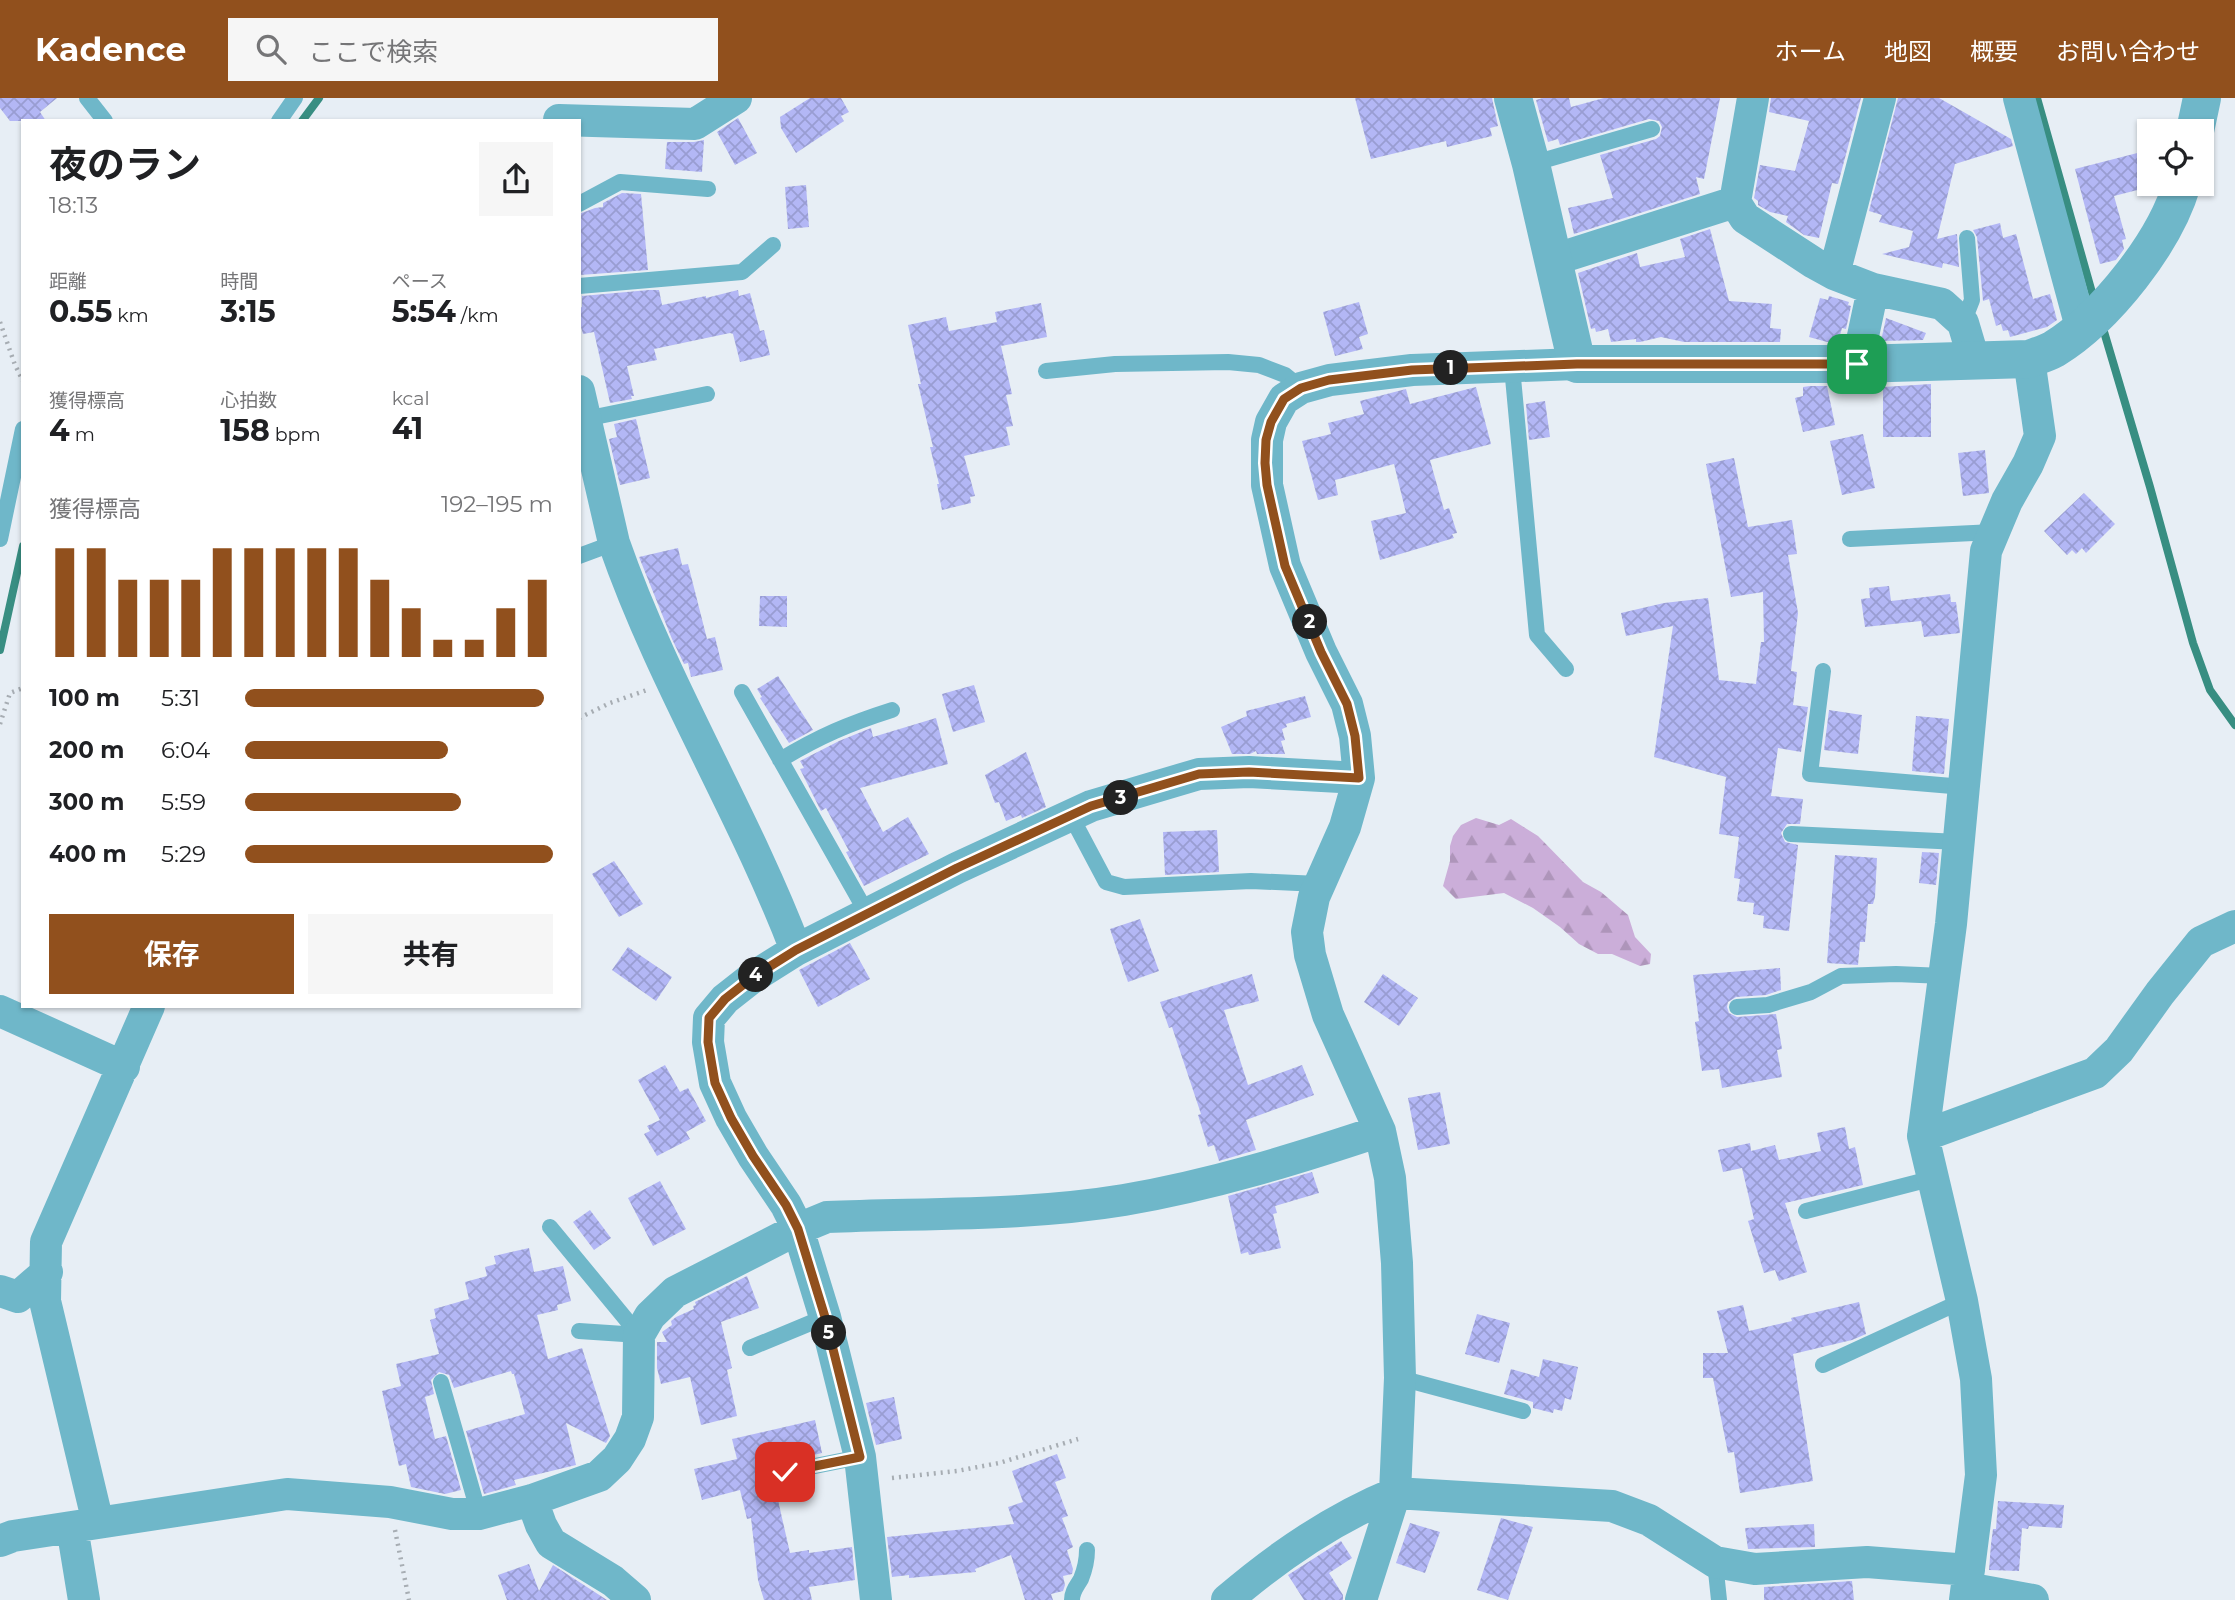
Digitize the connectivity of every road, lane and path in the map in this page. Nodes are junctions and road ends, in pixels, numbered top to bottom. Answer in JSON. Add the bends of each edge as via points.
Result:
{"nodes":[{"id":1,"x":87,"y":98,"type":"edge"},
{"id":2,"x":295,"y":98,"type":"edge"},
{"id":3,"x":736,"y":98,"type":"edge"},
{"id":4,"x":1513,"y":98,"type":"edge"},
{"id":5,"x":1753,"y":98,"type":"edge"},
{"id":6,"x":1880,"y":98,"type":"edge"},
{"id":7,"x":2019,"y":98,"type":"edge"},
{"id":8,"x":2202,"y":98,"type":"edge"},
{"id":9,"x":556,"y":113,"type":"edge"},
{"id":10,"x":103,"y":119,"type":"edge"},
{"id":11,"x":280,"y":119,"type":"edge"},
{"id":12,"x":2197,"y":119,"type":"edge"},
{"id":13,"x":1652,"y":129,"type":"dead end"},
{"id":14,"x":1531,"y":164,"type":"junction"},
{"id":15,"x":708,"y":189,"type":"dead end"},
{"id":16,"x":2177,"y":196,"type":"edge"},
{"id":17,"x":1735,"y":202,"type":"junction"},
{"id":18,"x":581,"y":203,"type":"edge"},
{"id":19,"x":1968,"y":238,"type":"dead end"},
{"id":20,"x":772,"y":245,"type":"dead end"},
{"id":21,"x":1553,"y":260,"type":"junction"},
{"id":22,"x":1834,"y":274,"type":"junction"},
{"id":23,"x":581,"y":286,"type":"edge"},
{"id":24,"x":1873,"y":289,"type":"junction"},
{"id":25,"x":0,"y":322,"type":"edge"},
{"id":26,"x":1964,"y":323,"type":"junction"},
{"id":27,"x":2081,"y":327,"type":"junction"},
{"id":28,"x":2029,"y":359,"type":"junction"},
{"id":29,"x":1974,"y":360,"type":"junction"},
{"id":30,"x":1577,"y":364,"type":"junction"},
{"id":31,"x":1857,"y":364,"type":"junction"},
{"id":32,"x":1512,"y":367,"type":"junction"},
{"id":33,"x":1045,"y":371,"type":"dead end"},
{"id":34,"x":21,"y":377,"type":"edge"},
{"id":35,"x":1301,"y":388,"type":"junction"},
{"id":36,"x":707,"y":394,"type":"dead end"},
{"id":37,"x":582,"y":405,"type":"edge"},
{"id":38,"x":21,"y":439,"type":"edge"},
{"id":39,"x":1994,"y":531,"type":"junction"},
{"id":40,"x":0,"y":539,"type":"edge"},
{"id":41,"x":1850,"y":539,"type":"dead end"},
{"id":42,"x":614,"y":544,"type":"junction"},
{"id":43,"x":581,"y":555,"type":"edge"},
{"id":44,"x":1566,"y":669,"type":"dead end"},
{"id":45,"x":1823,"y":671,"type":"dead end"},
{"id":46,"x":670,"y":681,"type":"junction"},
{"id":47,"x":21,"y":689,"type":"edge"},
{"id":48,"x":742,"y":692,"type":"dead end"},
{"id":49,"x":892,"y":710,"type":"dead end"},
{"id":50,"x":581,"y":717,"type":"edge"},
{"id":51,"x":0,"y":724,"type":"edge"},
{"id":52,"x":780,"y":760,"type":"junction"},
{"id":53,"x":1359,"y":778,"type":"junction"},
{"id":54,"x":1964,"y":787,"type":"junction"},
{"id":55,"x":1071,"y":816,"type":"junction"},
{"id":56,"x":1791,"y":834,"type":"dead end"},
{"id":57,"x":1959,"y":842,"type":"junction"},
{"id":58,"x":1319,"y":884,"type":"junction"},
{"id":59,"x":868,"y":915,"type":"junction"},
{"id":60,"x":2235,"y":926,"type":"edge"},
{"id":61,"x":796,"y":950,"type":"junction"},
{"id":62,"x":1944,"y":976,"type":"junction"},
{"id":63,"x":1737,"y":1007,"type":"dead end"},
{"id":64,"x":148,"y":1008,"type":"edge"},
{"id":65,"x":0,"y":1011,"type":"edge"},
{"id":66,"x":124,"y":1068,"type":"junction"},
{"id":67,"x":1380,"y":1131,"type":"junction"},
{"id":68,"x":1923,"y":1136,"type":"junction"},
{"id":69,"x":1934,"y":1178,"type":"junction"},
{"id":70,"x":1806,"y":1211,"type":"dead end"},
{"id":71,"x":550,"y":1227,"type":"dead end"},
{"id":72,"x":798,"y":1229,"type":"junction"},
{"id":73,"x":47,"y":1272,"type":"junction"},
{"id":74,"x":0,"y":1291,"type":"edge"},
{"id":75,"x":1962,"y":1301,"type":"junction"},
{"id":76,"x":825,"y":1317,"type":"junction"},
{"id":77,"x":579,"y":1331,"type":"dead end"},
{"id":78,"x":639,"y":1335,"type":"junction"},
{"id":79,"x":750,"y":1348,"type":"dead end"},
{"id":80,"x":1823,"y":1365,"type":"dead end"},
{"id":81,"x":1400,"y":1378,"type":"junction"},
{"id":82,"x":441,"y":1382,"type":"dead end"},
{"id":83,"x":1523,"y":1412,"type":"dead end"},
{"id":84,"x":1078,"y":1439,"type":"dead end"},
{"id":85,"x":862,"y":1469,"type":"junction"},
{"id":86,"x":785,"y":1472,"type":"dead end"},
{"id":87,"x":1395,"y":1493,"type":"junction"},
{"id":88,"x":532,"y":1500,"type":"junction"},
{"id":89,"x":390,"y":1502,"type":"junction"},
{"id":90,"x":479,"y":1514,"type":"junction"},
{"id":91,"x":85,"y":1525,"type":"junction"},
{"id":92,"x":0,"y":1541,"type":"edge"},
{"id":93,"x":1087,"y":1550,"type":"dead end"},
{"id":94,"x":1716,"y":1562,"type":"junction"},
{"id":95,"x":1967,"y":1586,"type":"edge"},
{"id":96,"x":84,"y":1600,"type":"edge"},
{"id":97,"x":409,"y":1600,"type":"edge"},
{"id":98,"x":635,"y":1600,"type":"edge"},
{"id":99,"x":876,"y":1600,"type":"edge"},
{"id":100,"x":1072,"y":1600,"type":"edge"},
{"id":101,"x":1227,"y":1600,"type":"edge"},
{"id":102,"x":1361,"y":1600,"type":"edge"},
{"id":103,"x":1719,"y":1600,"type":"edge"},
{"id":104,"x":2034,"y":1600,"type":"edge"}],
"edges":[{"from":1,"to":10,"type":"lane"},
{"from":2,"to":11,"type":"lane"},
{"from":3,"to":9,"type":"street","via":[[695,124]]},
{"from":4,"to":14,"type":"street"},
{"from":5,"to":17,"type":"street"},
{"from":6,"to":22,"type":"street"},
{"from":7,"to":27,"type":"street"},
{"from":8,"to":12,"type":"street"},
{"from":13,"to":14,"type":"lane"},
{"from":14,"to":21,"type":"street"},
{"from":15,"to":18,"type":"lane","via":[[620,182]]},
{"from":16,"to":27,"type":"street","via":[[2165,226],[2138,268]]},
{"from":17,"to":21,"type":"street"},
{"from":17,"to":22,"type":"street","via":[[1745,218]]},
{"from":19,"to":26,"type":"lane","via":[[1972,300]]},
{"from":20,"to":23,"type":"lane","via":[[742,272]]},
{"from":21,"to":30,"type":"street"},
{"from":22,"to":24,"type":"street"},
{"from":24,"to":26,"type":"street","via":[[1942,304]]},
{"from":24,"to":31,"type":"street"},
{"from":25,"to":34,"type":"path"},
{"from":26,"to":29,"type":"street"},
{"from":27,"to":28,"type":"street","via":[[2054,349]]},
{"from":28,"to":29,"type":"street"},
{"from":28,"to":39,"type":"street","via":[[2040,436]]},
{"from":29,"to":31,"type":"street"},
{"from":30,"to":31,"type":"street"},
{"from":30,"to":32,"type":"street"},
{"from":32,"to":35,"type":"street","via":[[1412,370]]},
{"from":32,"to":44,"type":"lane","via":[[1537,635]]},
{"from":33,"to":35,"type":"lane","via":[[1228,362],[1259,365],[1285,375]]},
{"from":35,"to":53,"type":"street","via":[[1284,399],[1271,422],[1267,485],[1285,566],[1347,704]]},
{"from":36,"to":37,"type":"lane"},
{"from":37,"to":42,"type":"street"},
{"from":38,"to":40,"type":"lane"},
{"from":39,"to":41,"type":"lane"},
{"from":39,"to":54,"type":"street","via":[[1986,551]]},
{"from":42,"to":43,"type":"lane"},
{"from":42,"to":46,"type":"street"},
{"from":45,"to":54,"type":"lane","via":[[1810,774]]},
{"from":46,"to":50,"type":"path"},
{"from":46,"to":61,"type":"street"},
{"from":47,"to":51,"type":"path","via":[[10,694]]},
{"from":48,"to":52,"type":"lane"},
{"from":49,"to":52,"type":"lane","via":[[818,737]]},
{"from":52,"to":59,"type":"lane"},
{"from":53,"to":55,"type":"street","via":[[1199,774]]},
{"from":53,"to":58,"type":"street","via":[[1345,827]]},
{"from":54,"to":57,"type":"street"},
{"from":55,"to":58,"type":"lane","via":[[1106,882],[1124,887],[1251,881]]},
{"from":55,"to":59,"type":"street"},
{"from":56,"to":57,"type":"lane"},
{"from":57,"to":62,"type":"street"},
{"from":58,"to":67,"type":"street","via":[[1307,932],[1310,955],[1328,1015]]},
{"from":59,"to":61,"type":"street"},
{"from":60,"to":68,"type":"street","via":[[2201,942],[2119,1051],[2095,1073]]},
{"from":61,"to":72,"type":"street","via":[[725,999],[709,1018],[708,1042],[715,1083],[731,1118]]},
{"from":62,"to":63,"type":"lane","via":[[1841,976],[1789,999]]},
{"from":62,"to":68,"type":"street"},
{"from":64,"to":66,"type":"street"},
{"from":65,"to":66,"type":"street"},
{"from":66,"to":73,"type":"street","via":[[46,1242]]},
{"from":67,"to":72,"type":"street","via":[[1204,1185],[1123,1200],[1019,1210],[827,1217]]},
{"from":67,"to":81,"type":"street","via":[[1390,1178],[1397,1263]]},
{"from":68,"to":69,"type":"street"},
{"from":69,"to":70,"type":"lane"},
{"from":69,"to":75,"type":"street"},
{"from":71,"to":78,"type":"lane"},
{"from":72,"to":76,"type":"street"},
{"from":72,"to":78,"type":"street","via":[[675,1292],[650,1316]]},
{"from":73,"to":74,"type":"street","via":[[18,1297]]},
{"from":73,"to":91,"type":"street","via":[[45,1301]]},
{"from":75,"to":80,"type":"lane"},
{"from":75,"to":95,"type":"street","via":[[1976,1380],[1981,1475]]},
{"from":76,"to":79,"type":"lane"},
{"from":76,"to":85,"type":"street"},
{"from":77,"to":78,"type":"lane"},
{"from":78,"to":88,"type":"street","via":[[638,1417],[630,1439],[599,1476]]},
{"from":81,"to":83,"type":"lane"},
{"from":81,"to":87,"type":"street"},
{"from":82,"to":90,"type":"lane"},
{"from":84,"to":85,"type":"path","via":[[989,1465]]},
{"from":85,"to":86,"type":"lane"},
{"from":85,"to":99,"type":"street"},
{"from":87,"to":94,"type":"street","via":[[1612,1506],[1649,1520]]},
{"from":87,"to":101,"type":"street","via":[[1322,1529]]},
{"from":87,"to":102,"type":"street"},
{"from":88,"to":90,"type":"street"},
{"from":88,"to":98,"type":"street","via":[[551,1543]]},
{"from":89,"to":90,"type":"street","via":[[452,1514]]},
{"from":89,"to":91,"type":"street","via":[[287,1494]]},
{"from":89,"to":97,"type":"path"},
{"from":91,"to":92,"type":"street"},
{"from":91,"to":96,"type":"street"},
{"from":93,"to":100,"type":"lane"},
{"from":94,"to":95,"type":"street","via":[[1755,1569],[1867,1562]]},
{"from":94,"to":103,"type":"lane"},
{"from":95,"to":104,"type":"street"}]}
